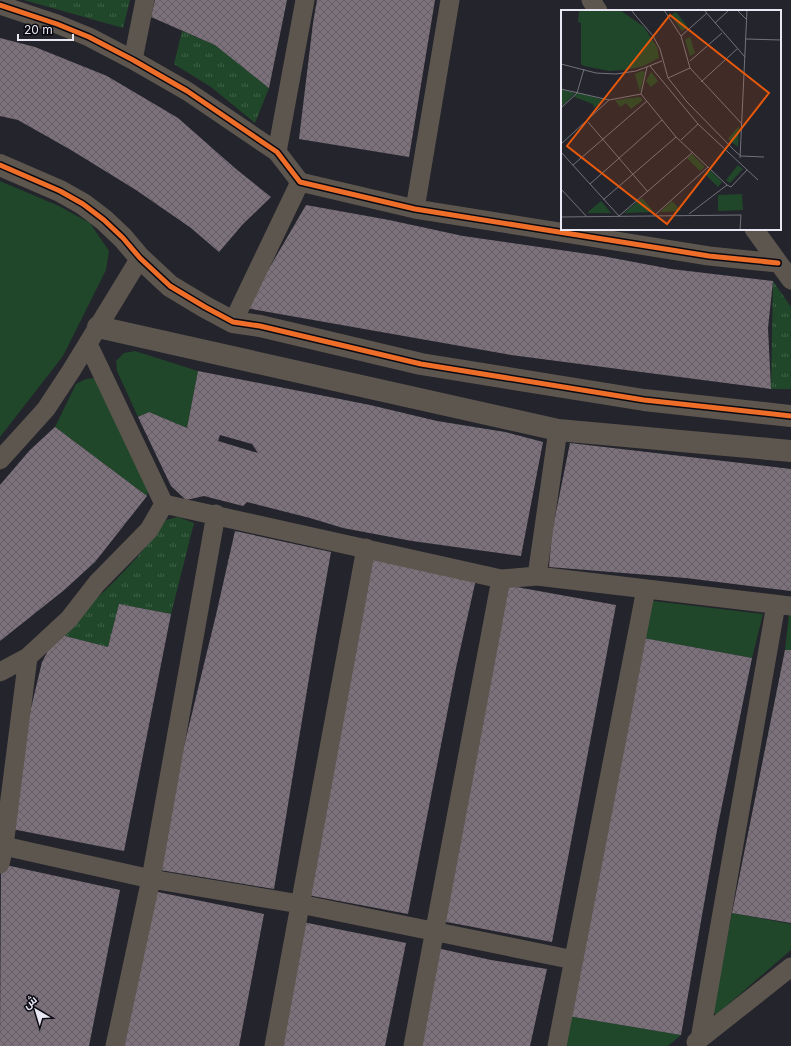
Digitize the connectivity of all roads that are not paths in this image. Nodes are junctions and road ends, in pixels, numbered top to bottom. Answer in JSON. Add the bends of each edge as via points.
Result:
{"nodes":[{"id":1,"x":145,"y":0,"type":"edge"},
{"id":2,"x":304,"y":0,"type":"edge"},
{"id":3,"x":450,"y":0,"type":"edge"},
{"id":4,"x":591,"y":0,"type":"edge"},
{"id":5,"x":0,"y":5,"type":"edge"},
{"id":6,"x":597,"y":10,"type":"edge"},
{"id":7,"x":133,"y":60,"type":"junction"},
{"id":8,"x":277,"y":152,"type":"junction"},
{"id":9,"x":0,"y":165,"type":"edge"},
{"id":10,"x":300,"y":182,"type":"junction"},
{"id":11,"x":415,"y":209,"type":"junction"},
{"id":12,"x":755,"y":230,"type":"edge"},
{"id":13,"x":140,"y":258,"type":"junction"},
{"id":14,"x":778,"y":263,"type":"junction"},
{"id":15,"x":791,"y":280,"type":"edge"},
{"id":16,"x":233,"y":322,"type":"junction"},
{"id":17,"x":93,"y":336,"type":"junction"},
{"id":18,"x":791,"y":416,"type":"edge"},
{"id":19,"x":558,"y":430,"type":"junction"},
{"id":20,"x":791,"y":451,"type":"edge"},
{"id":21,"x":0,"y":460,"type":"edge"},
{"id":22,"x":164,"y":504,"type":"junction"},
{"id":23,"x":216,"y":514,"type":"junction"},
{"id":24,"x":366,"y":548,"type":"junction"},
{"id":25,"x":537,"y":576,"type":"junction"},
{"id":26,"x":501,"y":579,"type":"junction"},
{"id":27,"x":646,"y":590,"type":"junction"},
{"id":28,"x":784,"y":605,"type":"edge"},
{"id":29,"x":28,"y":657,"type":"junction"},
{"id":30,"x":0,"y":672,"type":"edge"},
{"id":31,"x":4,"y":846,"type":"junction"},
{"id":32,"x":0,"y":864,"type":"edge"},
{"id":33,"x":151,"y":879,"type":"junction"},
{"id":34,"x":300,"y":904,"type":"junction"},
{"id":35,"x":435,"y":933,"type":"junction"},
{"id":36,"x":574,"y":960,"type":"junction"},
{"id":37,"x":791,"y":967,"type":"edge"},
{"id":38,"x":696,"y":1042,"type":"edge"},
{"id":39,"x":115,"y":1046,"type":"edge"},
{"id":40,"x":274,"y":1046,"type":"edge"},
{"id":41,"x":413,"y":1046,"type":"edge"},
{"id":42,"x":557,"y":1046,"type":"edge"}],
"edges":[{"from":1,"to":7,"type":"street"},
{"from":2,"to":8,"type":"street"},
{"from":3,"to":11,"type":"street"},
{"from":4,"to":6,"type":"street"},
{"from":5,"to":7,"type":"street","via":[[64,27]]},
{"from":7,"to":8,"type":"street","via":[[187,91]]},
{"from":8,"to":10,"type":"street"},
{"from":9,"to":13,"type":"street","via":[[83,204],[123,238]]},
{"from":10,"to":11,"type":"street"},
{"from":10,"to":16,"type":"street"},
{"from":11,"to":14,"type":"street","via":[[709,256]]},
{"from":12,"to":14,"type":"street"},
{"from":13,"to":16,"type":"street","via":[[170,286]]},
{"from":13,"to":17,"type":"street"},
{"from":14,"to":15,"type":"street"},
{"from":16,"to":18,"type":"street","via":[[421,364],[644,400]]},
{"from":17,"to":19,"type":"street"},
{"from":17,"to":21,"type":"street","via":[[46,409]]},
{"from":17,"to":22,"type":"street"},
{"from":19,"to":20,"type":"street"},
{"from":19,"to":25,"type":"street"},
{"from":22,"to":23,"type":"street"},
{"from":22,"to":29,"type":"street","via":[[149,530],[137,544],[97,583],[69,619]]},
{"from":23,"to":24,"type":"street"},
{"from":23,"to":33,"type":"street"},
{"from":24,"to":26,"type":"street"},
{"from":24,"to":34,"type":"street"},
{"from":25,"to":26,"type":"street"},
{"from":25,"to":27,"type":"street"},
{"from":26,"to":35,"type":"street"},
{"from":27,"to":28,"type":"street"},
{"from":27,"to":36,"type":"street"},
{"from":28,"to":38,"type":"street"},
{"from":29,"to":30,"type":"street"},
{"from":29,"to":31,"type":"street"},
{"from":31,"to":32,"type":"street"},
{"from":31,"to":33,"type":"street"},
{"from":33,"to":34,"type":"street"},
{"from":33,"to":39,"type":"street"},
{"from":34,"to":35,"type":"street"},
{"from":34,"to":40,"type":"street"},
{"from":35,"to":36,"type":"street"},
{"from":35,"to":41,"type":"street"},
{"from":36,"to":42,"type":"street"},
{"from":37,"to":38,"type":"street"}]}
